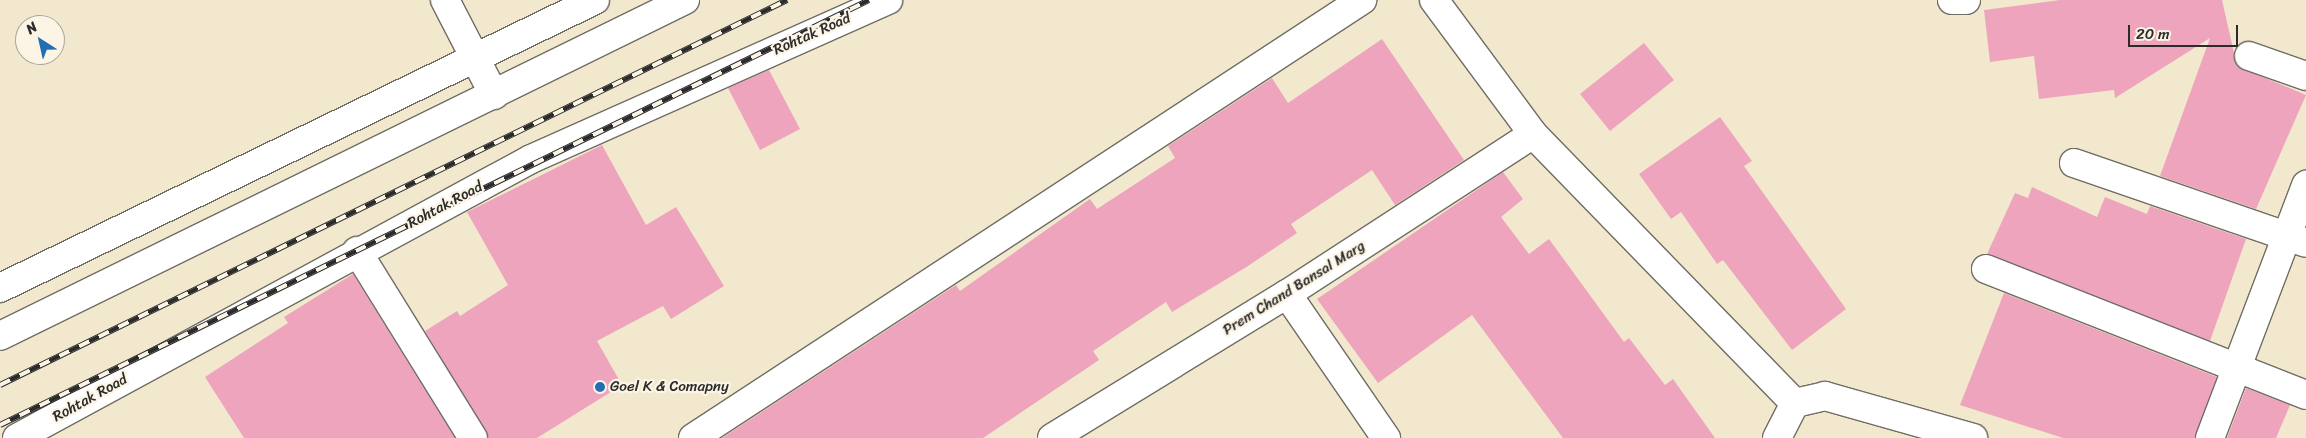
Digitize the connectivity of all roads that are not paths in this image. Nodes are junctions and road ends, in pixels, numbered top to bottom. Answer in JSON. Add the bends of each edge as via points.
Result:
{"nodes":[{"id":1,"x":445,"y":0,"type":"edge"},
{"id":2,"x":595,"y":0,"type":"edge"},
{"id":3,"x":685,"y":0,"type":"edge"},
{"id":4,"x":888,"y":0,"type":"edge"},
{"id":5,"x":1362,"y":0,"type":"edge"},
{"id":6,"x":1434,"y":0,"type":"edge"},
{"id":7,"x":1952,"y":0,"type":"edge"},
{"id":8,"x":1966,"y":0,"type":"edge"},
{"id":9,"x":2249,"y":56,"type":"dead end"},
{"id":10,"x":473,"y":58,"type":"junction"},
{"id":11,"x":2306,"y":76,"type":"edge"},
{"id":12,"x":494,"y":95,"type":"junction"},
{"id":13,"x":1533,"y":134,"type":"junction"},
{"id":14,"x":2074,"y":163,"type":"dead end"},
{"id":15,"x":2306,"y":185,"type":"edge"},
{"id":16,"x":2296,"y":239,"type":"edge"},
{"id":17,"x":357,"y":251,"type":"junction"},
{"id":18,"x":1986,"y":269,"type":"dead end"},
{"id":19,"x":0,"y":288,"type":"edge"},
{"id":20,"x":1287,"y":294,"type":"junction"},
{"id":21,"x":0,"y":336,"type":"edge"},
{"id":22,"x":2235,"y":371,"type":"junction"},
{"id":23,"x":2306,"y":395,"type":"edge"},
{"id":24,"x":1795,"y":403,"type":"junction"},
{"id":25,"x":17,"y":438,"type":"edge"},
{"id":26,"x":473,"y":438,"type":"edge"},
{"id":27,"x":693,"y":438,"type":"edge"},
{"id":28,"x":1052,"y":438,"type":"edge"},
{"id":29,"x":1386,"y":438,"type":"edge"},
{"id":30,"x":1777,"y":438,"type":"edge"},
{"id":31,"x":1973,"y":438,"type":"edge"},
{"id":32,"x":2210,"y":438,"type":"edge"}],
"edges":[{"from":1,"to":10,"type":"street"},
{"from":2,"to":10,"type":"street"},
{"from":3,"to":12,"type":"street"},
{"from":4,"to":17,"type":"street","name":"Rohtak Road","via":[[531,159]]},
{"from":5,"to":27,"type":"street"},
{"from":6,"to":13,"type":"street"},
{"from":7,"to":8,"type":"street"},
{"from":9,"to":11,"type":"street"},
{"from":10,"to":12,"type":"street"},
{"from":10,"to":19,"type":"street"},
{"from":12,"to":21,"type":"street"},
{"from":13,"to":20,"type":"street","name":"Prem Chand Bansal Marg"},
{"from":13,"to":24,"type":"street"},
{"from":14,"to":16,"type":"street"},
{"from":15,"to":16,"type":"street"},
{"from":16,"to":22,"type":"street"},
{"from":17,"to":25,"type":"street","name":"Rohtak Road"},
{"from":17,"to":26,"type":"street"},
{"from":18,"to":22,"type":"street"},
{"from":20,"to":28,"type":"street","name":"Prem Chand Bansal Marg"},
{"from":20,"to":29,"type":"street"},
{"from":22,"to":23,"type":"street"},
{"from":22,"to":32,"type":"street"},
{"from":24,"to":30,"type":"street"},
{"from":24,"to":31,"type":"street","via":[[1826,396]]}]}
